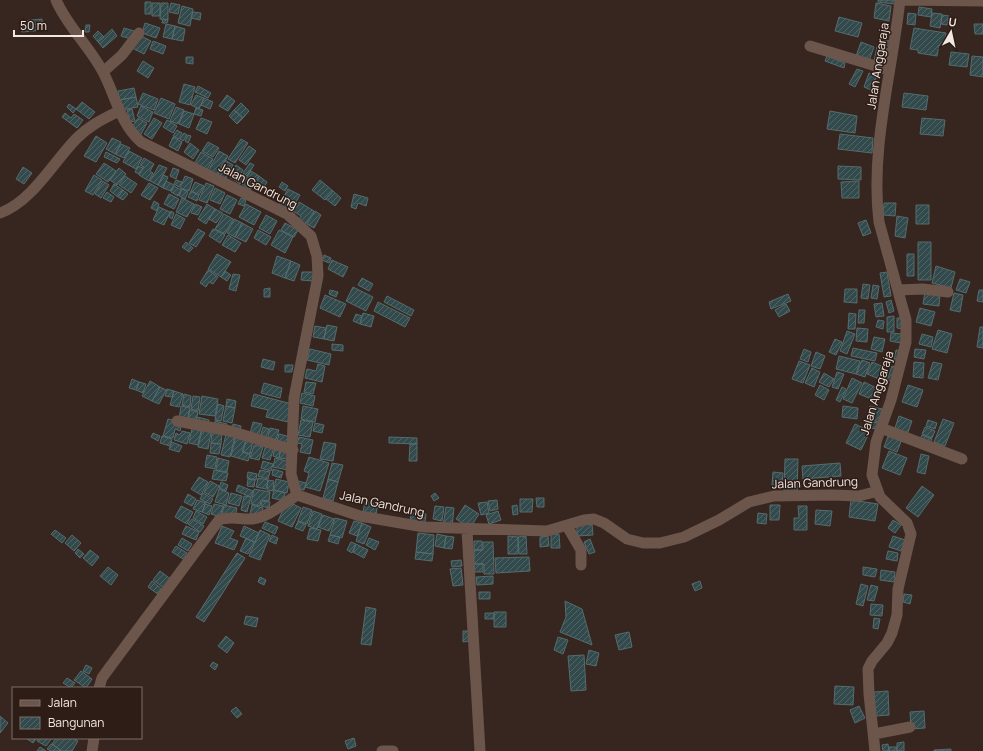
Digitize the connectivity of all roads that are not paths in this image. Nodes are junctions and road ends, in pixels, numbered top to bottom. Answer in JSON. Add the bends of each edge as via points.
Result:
{"nodes":[{"id":1,"x":56,"y":0,"type":"edge"},
{"id":2,"x":900,"y":0,"type":"edge"},
{"id":3,"x":983,"y":1,"type":"edge"},
{"id":4,"x":139,"y":33,"type":"dead end"},
{"id":5,"x":810,"y":46,"type":"dead end"},
{"id":6,"x":889,"y":70,"type":"junction"},
{"id":7,"x":103,"y":72,"type":"junction"},
{"id":8,"x":119,"y":112,"type":"junction"},
{"id":9,"x":0,"y":213,"type":"edge"},
{"id":10,"x":898,"y":290,"type":"junction"},
{"id":11,"x":948,"y":292,"type":"dead end"},
{"id":12,"x":177,"y":422,"type":"dead end"},
{"id":13,"x":881,"y":428,"type":"junction"},
{"id":14,"x":293,"y":450,"type":"junction"},
{"id":15,"x":962,"y":459,"type":"dead end"},
{"id":16,"x":878,"y":491,"type":"junction"},
{"id":17,"x":297,"y":495,"type":"junction"},
{"id":18,"x":567,"y":526,"type":"junction"},
{"id":19,"x":466,"y":530,"type":"junction"},
{"id":20,"x":581,"y":565,"type":"dead end"},
{"id":21,"x":98,"y":687,"type":"edge"},
{"id":22,"x":910,"y":727,"type":"dead end"},
{"id":23,"x":874,"y":734,"type":"junction"},
{"id":24,"x":94,"y":739,"type":"edge"},
{"id":25,"x":92,"y":751,"type":"edge"},
{"id":26,"x":382,"y":751,"type":"edge"},
{"id":27,"x":393,"y":751,"type":"edge"},
{"id":28,"x":480,"y":751,"type":"edge"},
{"id":29,"x":875,"y":751,"type":"edge"}],
"edges":[{"from":1,"to":7,"type":"street","name":"Jalan Gandrung"},
{"from":2,"to":3,"type":"street"},
{"from":2,"to":6,"type":"street","name":"Jalan Anggaraja"},
{"from":4,"to":7,"type":"street","via":[[122,55]]},
{"from":5,"to":6,"type":"street"},
{"from":6,"to":10,"type":"street","name":"Jalan Anggaraja","via":[[879,155],[877,208]]},
{"from":7,"to":8,"type":"street","name":"Jalan Gandrung"},
{"from":8,"to":9,"type":"street","via":[[103,118],[86,130],[67,148],[36,186],[14,206]]},
{"from":8,"to":14,"type":"street","name":"Jalan Gandrung","via":[[127,128],[140,142],[287,214],[311,236],[317,256],[318,276],[294,398]]},
{"from":10,"to":11,"type":"street"},
{"from":10,"to":13,"type":"street","name":"Jalan Anggaraja","via":[[906,320],[906,342],[892,400]]},
{"from":12,"to":14,"type":"street","via":[[230,431]]},
{"from":13,"to":15,"type":"street"},
{"from":13,"to":16,"type":"street","name":"Jalan Anggaraja","via":[[876,442],[872,475]]},
{"from":14,"to":17,"type":"street","name":"Jalan Gandrung","via":[[291,474]]},
{"from":16,"to":18,"type":"street","name":"Jalan Gandrung","via":[[859,496],[774,496],[749,502],[684,537],[660,543],[643,544],[627,539],[594,519]]},
{"from":16,"to":23,"type":"street","name":"Jalan Anggaraja","via":[[880,497],[907,523],[911,534],[898,589],[897,615],[892,633],[868,669]]},
{"from":17,"to":19,"type":"street","name":"Jalan Gandrung","via":[[360,516],[424,527]]},
{"from":17,"to":21,"type":"street","via":[[259,518],[219,520],[106,671]]},
{"from":18,"to":19,"type":"street","name":"Jalan Gandrung","via":[[547,531]]},
{"from":18,"to":20,"type":"street","via":[[581,550]]},
{"from":19,"to":28,"type":"street"},
{"from":22,"to":23,"type":"street"},
{"from":23,"to":29,"type":"street","name":"Jalan Anggaraja"},
{"from":24,"to":25,"type":"street"},
{"from":26,"to":27,"type":"street"}]}
